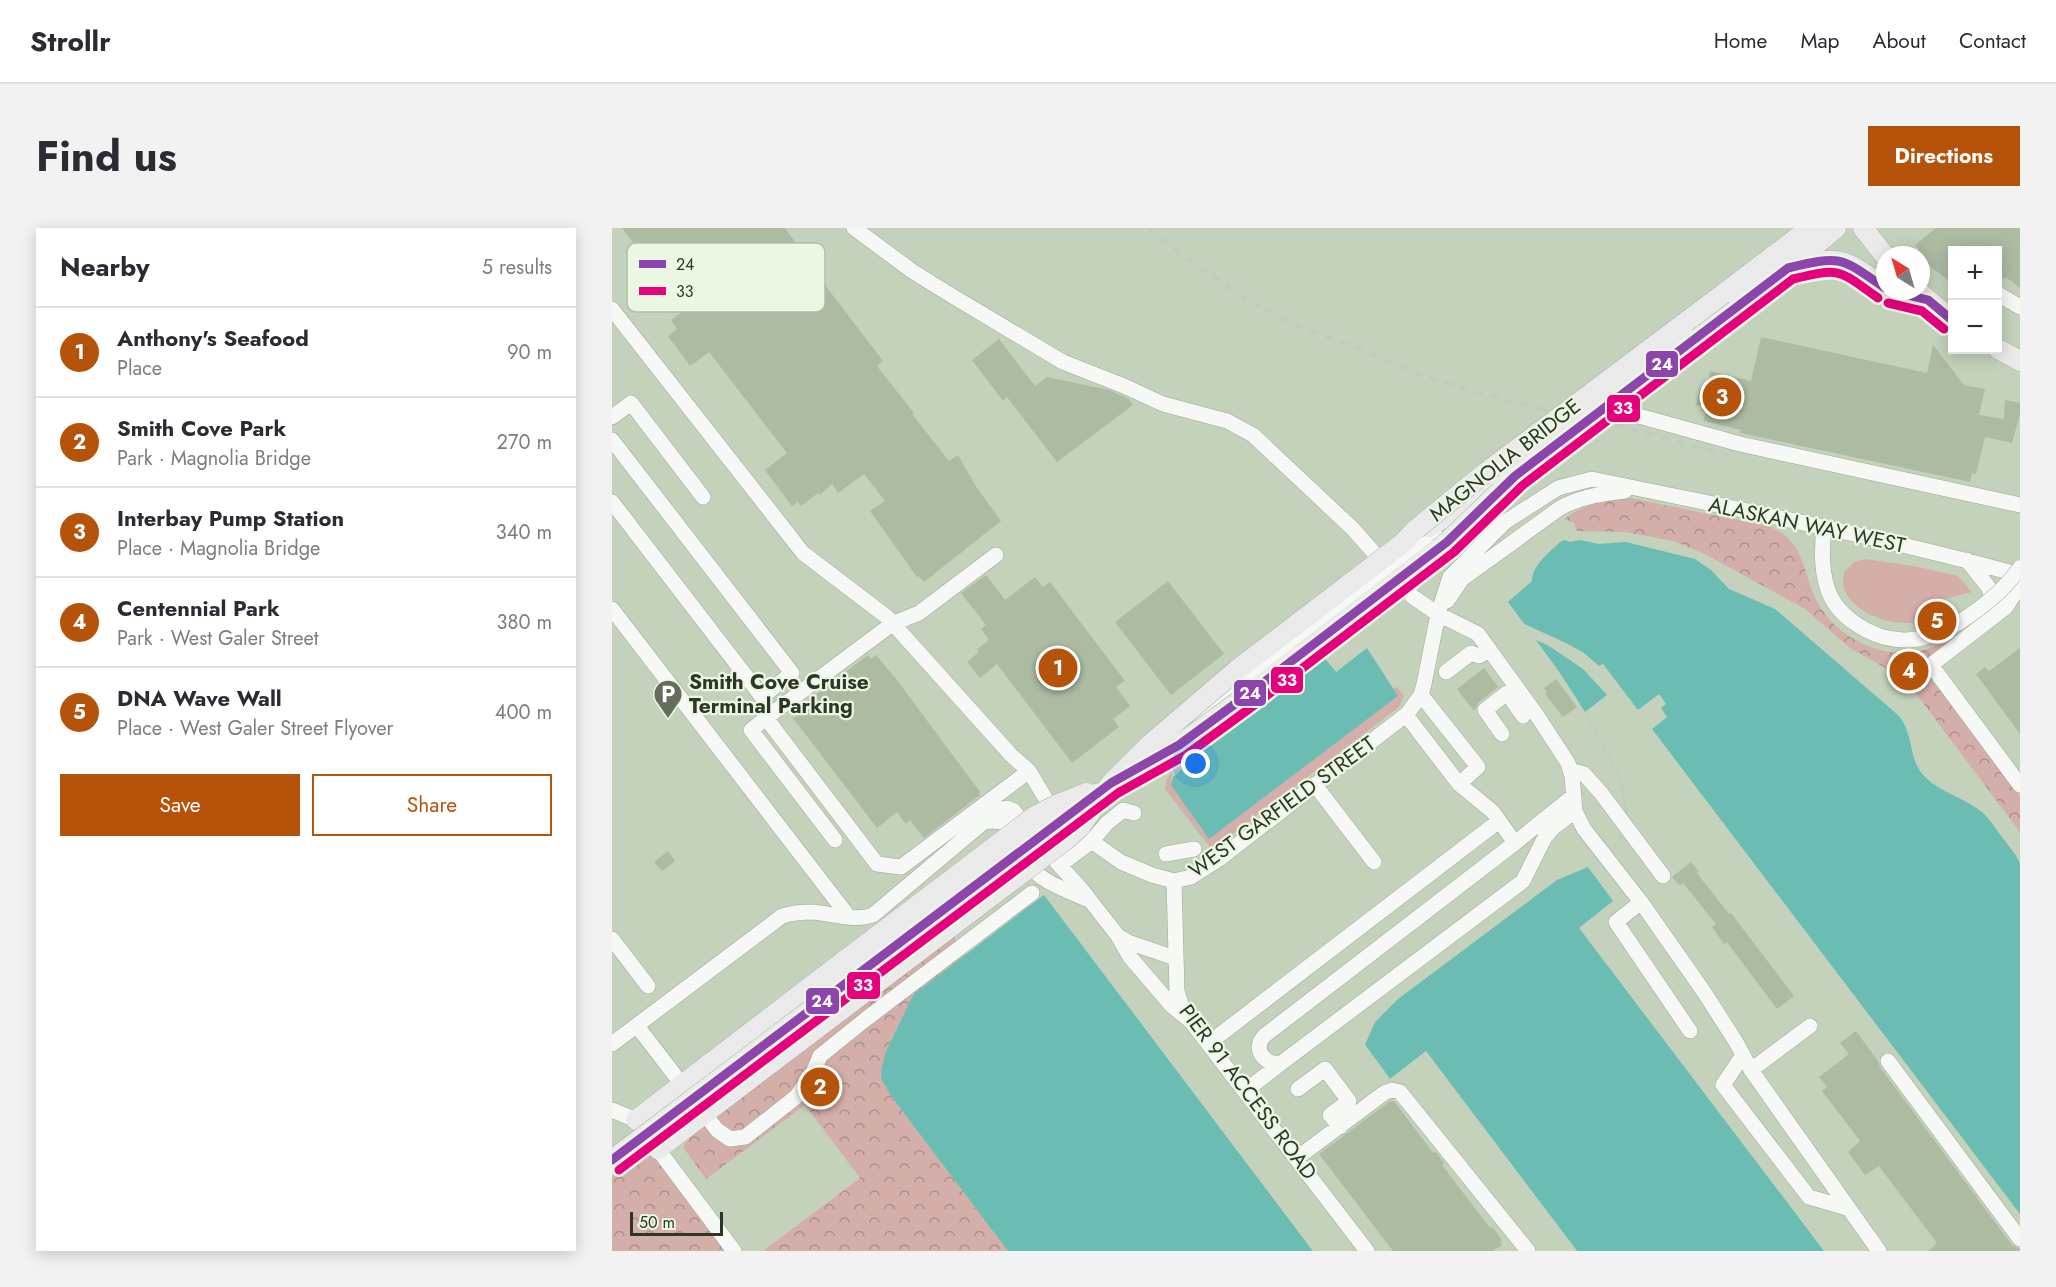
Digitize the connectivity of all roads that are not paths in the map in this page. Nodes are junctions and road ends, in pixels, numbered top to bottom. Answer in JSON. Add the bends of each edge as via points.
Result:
{"nodes":[{"id":1,"x":854,"y":228,"type":"edge"},
{"id":2,"x":1810,"y":228,"type":"edge"},
{"id":3,"x":1836,"y":228,"type":"edge"},
{"id":4,"x":1863,"y":228,"type":"edge"},
{"id":5,"x":1877,"y":246,"type":"edge"},
{"id":6,"x":1788,"y":268,"type":"junction"},
{"id":7,"x":1876,"y":282,"type":"edge"},
{"id":8,"x":2002,"y":296,"type":"edge"},
{"id":9,"x":1928,"y":300,"type":"edge"},
{"id":10,"x":2020,"y":307,"type":"edge"},
{"id":11,"x":612,"y":309,"type":"edge"},
{"id":12,"x":1948,"y":315,"type":"edge"},
{"id":13,"x":2002,"y":351,"type":"edge"},
{"id":14,"x":2020,"y":361,"type":"edge"},
{"id":15,"x":1628,"y":413,"type":"dead end"},
{"id":16,"x":612,"y":417,"type":"edge"},
{"id":17,"x":612,"y":440,"type":"edge"},
{"id":18,"x":1516,"y":450,"type":"junction"},
{"id":19,"x":1515,"y":476,"type":"junction"},
{"id":20,"x":1585,"y":481,"type":"junction"},
{"id":21,"x":1640,"y":489,"type":"junction"},
{"id":22,"x":1500,"y":491,"type":"junction"},
{"id":23,"x":703,"y":497,"type":"dead end"},
{"id":24,"x":1583,"y":499,"type":"junction"},
{"id":25,"x":612,"y":502,"type":"edge"},
{"id":26,"x":2020,"y":505,"type":"edge"},
{"id":27,"x":1461,"y":507,"type":"junction"},
{"id":28,"x":1824,"y":528,"type":"junction"},
{"id":29,"x":1436,"y":536,"type":"junction"},
{"id":30,"x":1403,"y":543,"type":"junction"},
{"id":31,"x":996,"y":555,"type":"dead end"},
{"id":32,"x":1967,"y":560,"type":"junction"},
{"id":33,"x":2020,"y":568,"type":"edge"},
{"id":34,"x":2020,"y":575,"type":"edge"},
{"id":35,"x":2020,"y":585,"type":"edge"},
{"id":36,"x":612,"y":609,"type":"edge"},
{"id":37,"x":1438,"y":614,"type":"junction"},
{"id":38,"x":1994,"y":617,"type":"junction"},
{"id":39,"x":892,"y":624,"type":"junction"},
{"id":40,"x":1490,"y":650,"type":"junction"},
{"id":41,"x":1446,"y":672,"type":"dead end"},
{"id":42,"x":1511,"y":690,"type":"junction"},
{"id":43,"x":1421,"y":694,"type":"junction"},
{"id":44,"x":1406,"y":714,"type":"junction"},
{"id":45,"x":1523,"y":716,"type":"dead end"},
{"id":46,"x":766,"y":718,"type":"junction"},
{"id":47,"x":1502,"y":734,"type":"dead end"},
{"id":48,"x":1570,"y":770,"type":"junction"},
{"id":49,"x":1029,"y":771,"type":"junction"},
{"id":50,"x":1111,"y":783,"type":"junction"},
{"id":51,"x":1459,"y":784,"type":"junction"},
{"id":52,"x":1316,"y":785,"type":"junction"},
{"id":53,"x":2020,"y":785,"type":"edge"},
{"id":54,"x":1574,"y":803,"type":"junction"},
{"id":55,"x":1134,"y":813,"type":"dead end"},
{"id":56,"x":986,"y":821,"type":"junction"},
{"id":57,"x":1499,"y":821,"type":"junction"},
{"id":58,"x":835,"y":840,"type":"dead end"},
{"id":59,"x":1091,"y":842,"type":"junction"},
{"id":60,"x":1515,"y":843,"type":"junction"},
{"id":61,"x":1194,"y":849,"type":"dead end"},
{"id":62,"x":1166,"y":855,"type":"dead end"},
{"id":63,"x":1374,"y":862,"type":"dead end"},
{"id":64,"x":1060,"y":865,"type":"junction"},
{"id":65,"x":1663,"y":876,"type":"dead end"},
{"id":66,"x":1174,"y":881,"type":"junction"},
{"id":67,"x":1032,"y":893,"type":"dead end"},
{"id":68,"x":1090,"y":901,"type":"junction"},
{"id":69,"x":1641,"y":902,"type":"junction"},
{"id":70,"x":849,"y":917,"type":"junction"},
{"id":71,"x":1118,"y":936,"type":"junction"},
{"id":72,"x":612,"y":939,"type":"edge"},
{"id":73,"x":1175,"y":958,"type":"junction"},
{"id":74,"x":648,"y":986,"type":"dead end"},
{"id":75,"x":1194,"y":1024,"type":"junction"},
{"id":76,"x":637,"y":1026,"type":"junction"},
{"id":77,"x":1810,"y":1026,"type":"dead end"},
{"id":78,"x":1690,"y":1031,"type":"dead end"},
{"id":79,"x":1209,"y":1043,"type":"junction"},
{"id":80,"x":612,"y":1044,"type":"edge"},
{"id":81,"x":1743,"y":1056,"type":"junction"},
{"id":82,"x":1888,"y":1061,"type":"dead end"},
{"id":83,"x":1280,"y":1064,"type":"junction"},
{"id":84,"x":1750,"y":1070,"type":"junction"},
{"id":85,"x":681,"y":1085,"type":"junction"},
{"id":86,"x":1298,"y":1089,"type":"dead end"},
{"id":87,"x":1245,"y":1091,"type":"junction"},
{"id":88,"x":612,"y":1110,"type":"edge"},
{"id":89,"x":704,"y":1114,"type":"junction"},
{"id":90,"x":636,"y":1120,"type":"junction"},
{"id":91,"x":1340,"y":1126,"type":"junction"},
{"id":92,"x":658,"y":1149,"type":"junction"},
{"id":93,"x":1297,"y":1158,"type":"junction"},
{"id":94,"x":612,"y":1160,"type":"edge"},
{"id":95,"x":1847,"y":1208,"type":"junction"},
{"id":96,"x":2020,"y":1239,"type":"edge"},
{"id":97,"x":734,"y":1251,"type":"edge"},
{"id":98,"x":1367,"y":1251,"type":"edge"},
{"id":99,"x":1528,"y":1251,"type":"edge"},
{"id":100,"x":1879,"y":1251,"type":"edge"}],
"edges":[{"from":1,"to":37,"type":"street","via":[[939,289],[1063,362],[1163,404],[1227,421],[1253,435],[1353,530],[1413,597]]},
{"from":2,"to":18,"type":"main road","name":"MAGNOLIA BRIDGE","bridge":true},
{"from":3,"to":6,"type":"main road"},
{"from":4,"to":5,"type":"main road"},
{"from":6,"to":7,"type":"main road","via":[[1839,260]]},
{"from":6,"to":19,"type":"main road","name":"MAGNOLIA BRIDGE","bridge":true},
{"from":8,"to":10,"type":"street"},
{"from":9,"to":12,"type":"main road"},
{"from":11,"to":39,"type":"street","name":"WEST GARFIELD STREET","via":[[803,554]]},
{"from":13,"to":14,"type":"main road"},
{"from":15,"to":26,"type":"street","via":[[1740,444]]},
{"from":16,"to":23,"type":"street","via":[[631,403]]},
{"from":17,"to":25,"type":"street","via":[[792,674],[762,697]]},
{"from":18,"to":27,"type":"main road","via":[[1508,464]]},
{"from":18,"to":30,"type":"main road","name":"MAGNOLIA BRIDGE","bridge":true},
{"from":19,"to":22,"type":"main road","name":"MAGNOLIA BRIDGE"},
{"from":19,"to":27,"type":"main road","name":"MAGNOLIA BRIDGE"},
{"from":20,"to":21,"type":"street","name":"ALASKAN WAY WEST"},
{"from":20,"to":24,"type":"street"},
{"from":20,"to":37,"type":"street","name":"WEST GARFIELD STREET","via":[[1558,488],[1505,522],[1450,577]]},
{"from":21,"to":24,"type":"street","name":"WEST GARFIELD STREET"},
{"from":21,"to":28,"type":"street","name":"ALASKAN WAY WEST"},
{"from":22,"to":29,"type":"main road","bridge":true},
{"from":22,"to":50,"type":"main road","name":"MAGNOLIA BRIDGE","bridge":true,"via":[[1447,542],[1250,693],[1164,755]]},
{"from":24,"to":37,"type":"street","name":"WEST GARFIELD STREET","via":[[1560,508],[1462,579]]},
{"from":27,"to":29,"type":"main road"},
{"from":27,"to":30,"type":"main road","name":"MAGNOLIA BRIDGE","bridge":true},
{"from":28,"to":32,"type":"street","name":"ALASKAN WAY WEST"},
{"from":28,"to":33,"type":"street","bridge":true,"via":[[1821,563],[1827,589],[1839,610],[1863,628],[1887,638],[1905,640],[1934,635],[1969,618]]},
{"from":29,"to":59,"type":"street","bridge":true,"via":[[1144,762],[1111,796],[1088,830]]},
{"from":30,"to":50,"type":"main road","name":"MAGNOLIA BRIDGE","bridge":true,"via":[[1238,669]]},
{"from":31,"to":39,"type":"street","via":[[919,613]]},
{"from":32,"to":34,"type":"street","name":"ALASKAN WAY WEST"},
{"from":32,"to":38,"type":"street","via":[[1989,588],[1995,605]]},
{"from":35,"to":38,"type":"street","via":[[2012,600]]},
{"from":36,"to":70,"type":"street"},
{"from":37,"to":40,"type":"street","via":[[1478,634]]},
{"from":37,"to":43,"type":"street","name":"WEST GARFIELD STREET"},
{"from":38,"to":53,"type":"street","via":[[1931,665]]},
{"from":39,"to":46,"type":"street"},
{"from":39,"to":49,"type":"street","name":"WEST GARFIELD STREET"},
{"from":40,"to":41,"type":"street","via":[[1479,656],[1471,653]]},
{"from":40,"to":42,"type":"street"},
{"from":42,"to":45,"type":"street"},
{"from":42,"to":47,"type":"street","via":[[1485,710]]},
{"from":42,"to":48,"type":"street","via":[[1558,745]]},
{"from":43,"to":44,"type":"street","name":"WEST GARFIELD STREET"},
{"from":43,"to":51,"type":"street","via":[[1478,767]]},
{"from":44,"to":51,"type":"street"},
{"from":44,"to":52,"type":"street","name":"WEST GARFIELD STREET"},
{"from":46,"to":49,"type":"street","via":[[877,864],[901,867]]},
{"from":46,"to":58,"type":"street","via":[[751,730]]},
{"from":48,"to":54,"type":"street"},
{"from":48,"to":65,"type":"street","via":[[1584,774],[1601,793]]},
{"from":49,"to":59,"type":"street","name":"WEST GARFIELD STREET","via":[[1056,816]]},
{"from":50,"to":85,"type":"main road","bridge":true,"via":[[1035,816]]},
{"from":50,"to":89,"type":"main road","bridge":true,"via":[[1067,838]]},
{"from":50,"to":94,"type":"main road","name":"MAGNOLIA BRIDGE","bridge":true},
{"from":51,"to":57,"type":"street"},
{"from":52,"to":63,"type":"street"},
{"from":52,"to":66,"type":"street","name":"WEST GARFIELD STREET","via":[[1219,859],[1191,877]]},
{"from":54,"to":60,"type":"street"},
{"from":54,"to":69,"type":"street","via":[[1584,829]]},
{"from":54,"to":83,"type":"street","via":[[1545,837],[1523,881]]},
{"from":55,"to":59,"type":"street","via":[[1123,810]]},
{"from":56,"to":64,"type":"street","via":[[998,810],[1011,808]]},
{"from":56,"to":68,"type":"street","via":[[1010,827],[1041,878]]},
{"from":56,"to":70,"type":"street","via":[[873,915]]},
{"from":57,"to":60,"type":"street"},
{"from":57,"to":79,"type":"street"},
{"from":59,"to":64,"type":"street"},
{"from":59,"to":66,"type":"street","name":"WEST GARFIELD STREET","via":[[1121,862]]},
{"from":60,"to":83,"type":"street","via":[[1264,1036],[1260,1053],[1269,1062]]},
{"from":61,"to":62,"type":"street"},
{"from":64,"to":68,"type":"street"},
{"from":66,"to":73,"type":"street","name":"PIER 91 ACCESS ROAD"},
{"from":67,"to":89,"type":"street","via":[[820,1056],[812,1076],[796,1096],[745,1137],[730,1139]]},
{"from":68,"to":71,"type":"street"},
{"from":69,"to":78,"type":"street","via":[[1616,922]]},
{"from":69,"to":81,"type":"street"},
{"from":70,"to":76,"type":"street","via":[[812,912],[782,916]]},
{"from":71,"to":73,"type":"street"},
{"from":71,"to":75,"type":"street","via":[[1130,957],[1172,1006]]},
{"from":72,"to":74,"type":"street"},
{"from":73,"to":75,"type":"street","name":"PIER 91 ACCESS ROAD","via":[[1179,998],[1183,1011]]},
{"from":75,"to":79,"type":"street","name":"PIER 91 ACCESS ROAD"},
{"from":76,"to":80,"type":"street"},
{"from":76,"to":85,"type":"street"},
{"from":77,"to":84,"type":"street"},
{"from":79,"to":87,"type":"street","name":"PIER 91 ACCESS ROAD"},
{"from":81,"to":84,"type":"street"},
{"from":81,"to":95,"type":"street","via":[[1723,1085],[1809,1197]]},
{"from":82,"to":96,"type":"street"},
{"from":83,"to":87,"type":"street"},
{"from":84,"to":95,"type":"street"},
{"from":85,"to":89,"type":"street"},
{"from":85,"to":90,"type":"main road"},
{"from":86,"to":91,"type":"street","via":[[1325,1069],[1349,1101],[1330,1115]]},
{"from":87,"to":93,"type":"street","name":"PIER 91 ACCESS ROAD"},
{"from":88,"to":90,"type":"street"},
{"from":89,"to":92,"type":"main road"},
{"from":90,"to":92,"type":"street"},
{"from":91,"to":93,"type":"street"},
{"from":91,"to":99,"type":"street","via":[[1384,1093],[1400,1092]]},
{"from":92,"to":97,"type":"street"},
{"from":93,"to":98,"type":"street","name":"PIER 91 ACCESS ROAD"},
{"from":95,"to":100,"type":"street"}]}
